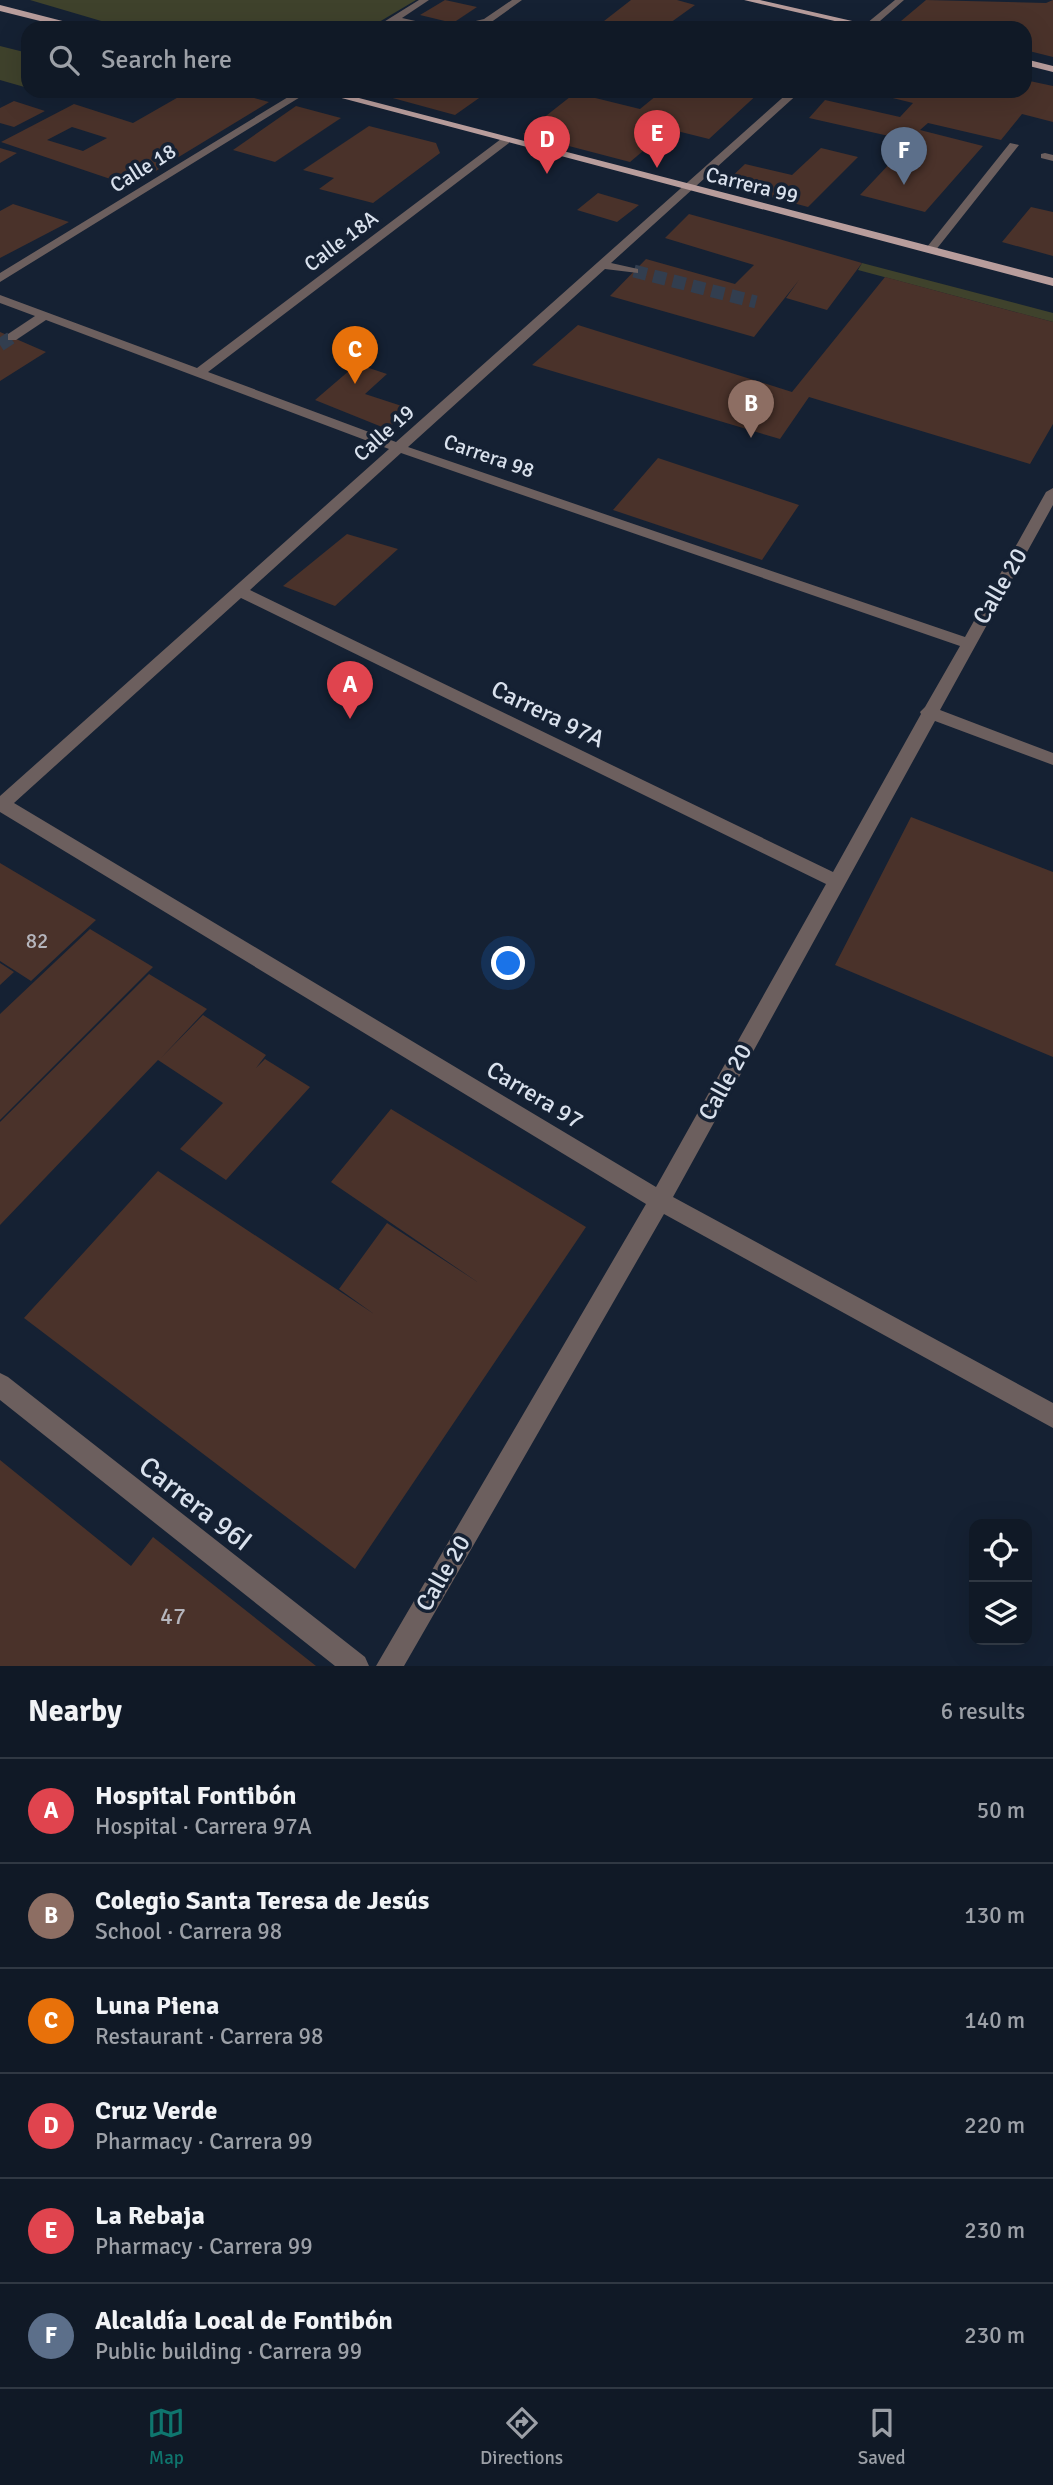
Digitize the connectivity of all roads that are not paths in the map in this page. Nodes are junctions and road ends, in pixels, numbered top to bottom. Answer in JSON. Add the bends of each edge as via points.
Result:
{"nodes":[{"id":1,"x":425,"y":0,"type":"edge"},
{"id":2,"x":518,"y":0,"type":"edge"},
{"id":3,"x":748,"y":0,"type":"edge"},
{"id":4,"x":900,"y":0,"type":"edge"},
{"id":5,"x":0,"y":8,"type":"edge"},
{"id":6,"x":394,"y":19,"type":"junction"},
{"id":7,"x":51,"y":21,"type":"edge"},
{"id":8,"x":391,"y":21,"type":"edge"},
{"id":9,"x":405,"y":21,"type":"edge"},
{"id":10,"x":487,"y":21,"type":"edge"},
{"id":11,"x":844,"y":21,"type":"edge"},
{"id":12,"x":877,"y":21,"type":"edge"},
{"id":13,"x":1032,"y":64,"type":"edge"},
{"id":14,"x":1053,"y":69,"type":"edge"},
{"id":15,"x":294,"y":98,"type":"edge"},
{"id":16,"x":346,"y":98,"type":"edge"},
{"id":17,"x":788,"y":98,"type":"edge"},
{"id":18,"x":505,"y":141,"type":"junction"},
{"id":19,"x":1014,"y":145,"type":"dead end"},
{"id":20,"x":688,"y":188,"type":"junction"},
{"id":21,"x":931,"y":249,"type":"junction"},
{"id":22,"x":603,"y":265,"type":"junction"},
{"id":23,"x":635,"y":271,"type":"tunnel mouth"},
{"id":24,"x":0,"y":278,"type":"edge"},
{"id":25,"x":1053,"y":282,"type":"edge"},
{"id":26,"x":0,"y":299,"type":"edge"},
{"id":27,"x":44,"y":316,"type":"junction"},
{"id":28,"x":12,"y":337,"type":"tunnel mouth"},
{"id":29,"x":199,"y":373,"type":"junction"},
{"id":30,"x":399,"y":448,"type":"junction"},
{"id":31,"x":1053,"y":492,"type":"edge"},
{"id":32,"x":239,"y":591,"type":"junction"},
{"id":33,"x":967,"y":643,"type":"junction"},
{"id":34,"x":928,"y":712,"type":"junction"},
{"id":35,"x":1053,"y":759,"type":"edge"},
{"id":36,"x":1,"y":804,"type":"edge"},
{"id":37,"x":836,"y":881,"type":"junction"},
{"id":38,"x":660,"y":1201,"type":"junction"},
{"id":39,"x":0,"y":1385,"type":"edge"},
{"id":40,"x":1053,"y":1416,"type":"edge"},
{"id":41,"x":356,"y":1666,"type":"edge"},
{"id":42,"x":389,"y":1666,"type":"edge"}],
"edges":[{"from":1,"to":6,"type":"street"},
{"from":2,"to":10,"type":"street"},
{"from":3,"to":11,"type":"main road"},
{"from":4,"to":12,"type":"street"},
{"from":5,"to":7,"type":"main road"},
{"from":6,"to":8,"type":"street"},
{"from":6,"to":9,"type":"street"},
{"from":13,"to":14,"type":"main road"},
{"from":15,"to":24,"type":"street","name":"Calle 18"},
{"from":16,"to":18,"type":"main road","name":"Carrera 99"},
{"from":17,"to":20,"type":"street","name":"Calle 19"},
{"from":18,"to":20,"type":"main road","name":"Carrera 99"},
{"from":18,"to":29,"type":"street","name":"Calle 18A"},
{"from":19,"to":21,"type":"street"},
{"from":20,"to":21,"type":"main road","name":"Carrera 99"},
{"from":20,"to":22,"type":"street","name":"Calle 19"},
{"from":21,"to":25,"type":"main road","name":"Carrera 99"},
{"from":22,"to":23,"type":"street"},
{"from":22,"to":30,"type":"street","name":"Calle 19"},
{"from":26,"to":27,"type":"street","name":"Carrera 98"},
{"from":27,"to":28,"type":"street"},
{"from":27,"to":29,"type":"street","name":"Carrera 98"},
{"from":29,"to":30,"type":"street","name":"Carrera 98"},
{"from":30,"to":32,"type":"street","name":"Calle 19"},
{"from":30,"to":33,"type":"street","name":"Carrera 98"},
{"from":31,"to":33,"type":"street","name":"Calle 20"},
{"from":32,"to":36,"type":"street","name":"Calle 19"},
{"from":32,"to":37,"type":"street","name":"Carrera 97A"},
{"from":33,"to":34,"type":"street","name":"Calle 20"},
{"from":34,"to":35,"type":"street"},
{"from":34,"to":37,"type":"street","name":"Calle 20"},
{"from":36,"to":38,"type":"street","name":"Carrera 97"},
{"from":37,"to":38,"type":"street","name":"Calle 20"},
{"from":38,"to":40,"type":"street","name":"Carrera 97"},
{"from":38,"to":42,"type":"street","name":"Calle 20"},
{"from":39,"to":41,"type":"street","name":"Carrera 96I"}]}
